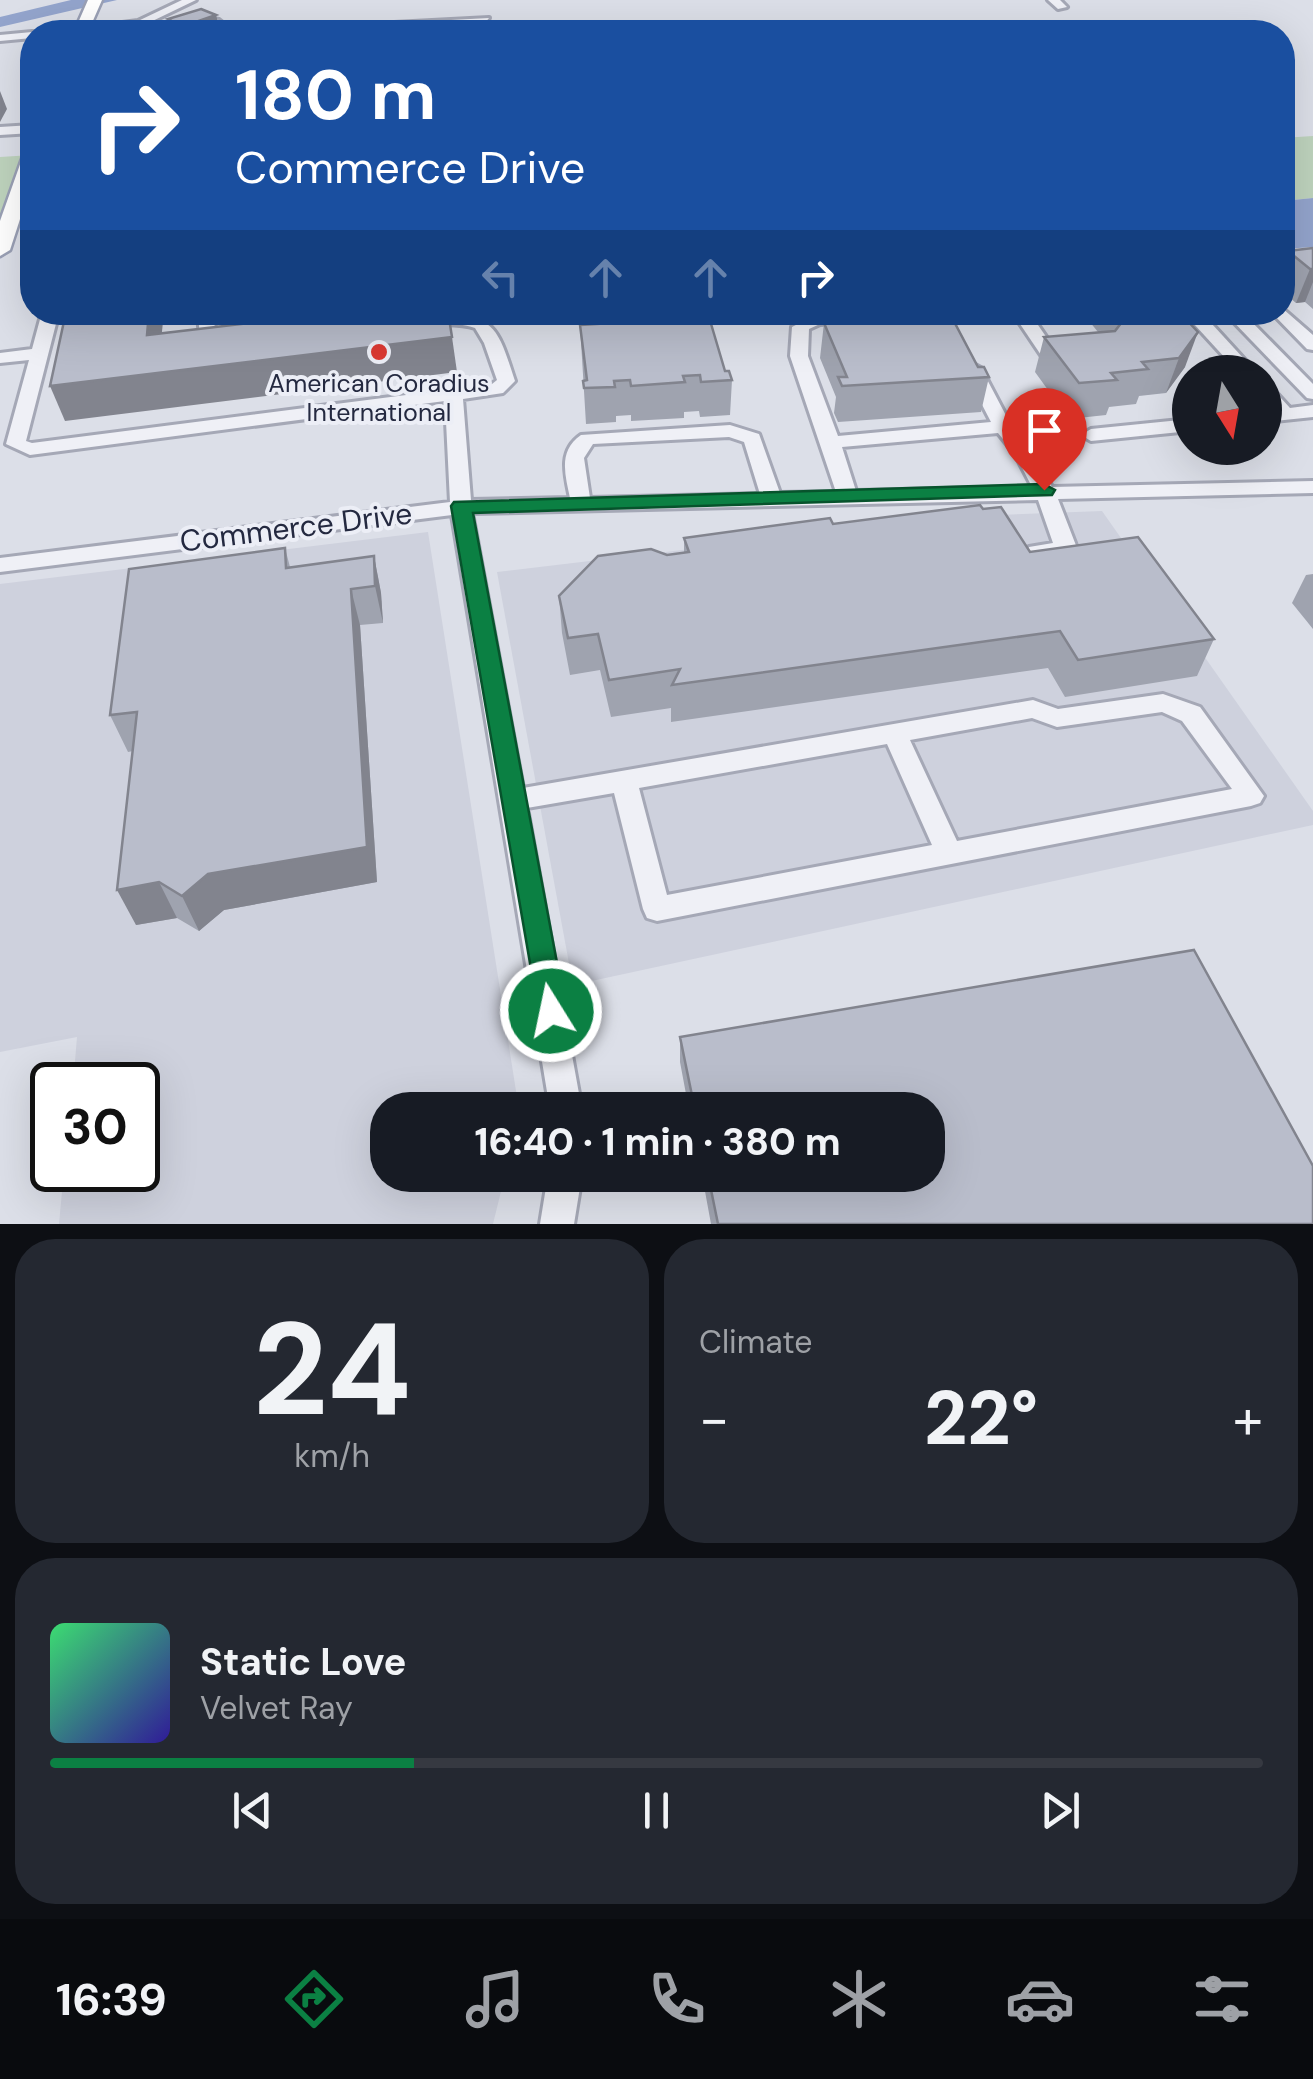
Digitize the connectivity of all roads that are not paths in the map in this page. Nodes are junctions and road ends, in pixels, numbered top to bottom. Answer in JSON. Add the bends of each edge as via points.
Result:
{"nodes":[{"id":1,"x":191,"y":0,"type":"edge"},
{"id":2,"x":167,"y":14,"type":"junction"},
{"id":3,"x":151,"y":20,"type":"edge"},
{"id":4,"x":203,"y":20,"type":"edge"},
{"id":5,"x":20,"y":190,"type":"edge"},
{"id":6,"x":0,"y":250,"type":"edge"},
{"id":7,"x":47,"y":325,"type":"edge"},
{"id":8,"x":206,"y":325,"type":"edge"},
{"id":9,"x":483,"y":325,"type":"edge"},
{"id":10,"x":805,"y":325,"type":"edge"},
{"id":11,"x":1029,"y":325,"type":"edge"},
{"id":12,"x":1203,"y":325,"type":"edge"},
{"id":13,"x":1245,"y":325,"type":"edge"},
{"id":14,"x":1292,"y":325,"type":"edge"},
{"id":15,"x":240,"y":339,"type":"edge"},
{"id":16,"x":1313,"y":345,"type":"edge"},
{"id":17,"x":961,"y":346,"type":"edge"},
{"id":18,"x":1050,"y":354,"type":"edge"},
{"id":19,"x":1230,"y":355,"type":"edge"},
{"id":20,"x":0,"y":358,"type":"edge"},
{"id":21,"x":37,"y":360,"type":"junction"},
{"id":22,"x":0,"y":371,"type":"edge"},
{"id":23,"x":454,"y":394,"type":"junction"},
{"id":24,"x":1313,"y":394,"type":"edge"},
{"id":25,"x":1282,"y":410,"type":"edge"},
{"id":26,"x":1313,"y":410,"type":"edge"},
{"id":27,"x":1282,"y":414,"type":"edge"},
{"id":28,"x":1286,"y":414,"type":"junction"},
{"id":29,"x":1172,"y":426,"type":"edge"},
{"id":30,"x":1003,"y":427,"type":"junction"},
{"id":31,"x":1091,"y":436,"type":"dead end"},
{"id":32,"x":831,"y":442,"type":"junction"},
{"id":33,"x":1313,"y":487,"type":"edge"},
{"id":34,"x":1044,"y":490,"type":"junction"},
{"id":35,"x":847,"y":496,"type":"junction"},
{"id":36,"x":772,"y":498,"type":"junction"},
{"id":37,"x":581,"y":503,"type":"junction"},
{"id":38,"x":461,"y":506,"type":"junction"},
{"id":39,"x":1028,"y":553,"type":"edge"},
{"id":40,"x":0,"y":565,"type":"edge"},
{"id":41,"x":894,"y":734,"type":"junction"},
{"id":42,"x":624,"y":781,"type":"junction"},
{"id":43,"x":514,"y":800,"type":"junction"},
{"id":44,"x":949,"y":853,"type":"junction"},
{"id":45,"x":563,"y":1092,"type":"edge"},
{"id":46,"x":562,"y":1192,"type":"edge"},
{"id":47,"x":557,"y":1224,"type":"edge"}],
"edges":[{"from":1,"to":2,"type":"street"},
{"from":2,"to":3,"type":"street"},
{"from":2,"to":4,"type":"street"},
{"from":5,"to":6,"type":"main road"},
{"from":7,"to":21,"type":"street"},
{"from":8,"to":15,"type":"street","via":[[206,336],[220,342]]},
{"from":9,"to":23,"type":"street","via":[[506,382]]},
{"from":10,"to":32,"type":"street","via":[[799,356]]},
{"from":11,"to":18,"type":"street"},
{"from":12,"to":19,"type":"street"},
{"from":13,"to":24,"type":"street"},
{"from":14,"to":16,"type":"street"},
{"from":17,"to":30,"type":"street"},
{"from":20,"to":21,"type":"street"},
{"from":21,"to":22,"type":"street"},
{"from":21,"to":23,"type":"street","via":[[16,444],[30,450]]},
{"from":23,"to":38,"type":"street"},
{"from":25,"to":28,"type":"street"},
{"from":26,"to":28,"type":"street"},
{"from":27,"to":28,"type":"street"},
{"from":29,"to":31,"type":"street"},
{"from":30,"to":32,"type":"street"},
{"from":30,"to":34,"type":"street"},
{"from":32,"to":35,"type":"street"},
{"from":33,"to":34,"type":"street","name":"Commerce Drive"},
{"from":34,"to":35,"type":"street","name":"Commerce Drive"},
{"from":34,"to":39,"type":"street","via":[[1066,548]]},
{"from":35,"to":36,"type":"street","name":"Commerce Drive"},
{"from":36,"to":37,"type":"street","name":"Commerce Drive"},
{"from":36,"to":37,"type":"street","via":[[752,438],[730,431],[577,444]]},
{"from":37,"to":38,"type":"street","name":"Commerce Drive"},
{"from":38,"to":40,"type":"street","name":"Commerce Drive"},
{"from":38,"to":43,"type":"street"},
{"from":41,"to":42,"type":"street"},
{"from":41,"to":44,"type":"street"},
{"from":41,"to":44,"type":"street","via":[[1033,709],[1057,718],[1163,703],[1192,714],[1251,796]]},
{"from":42,"to":43,"type":"street"},
{"from":42,"to":44,"type":"street","via":[[657,909]]},
{"from":43,"to":45,"type":"street"},
{"from":46,"to":47,"type":"street"}]}
